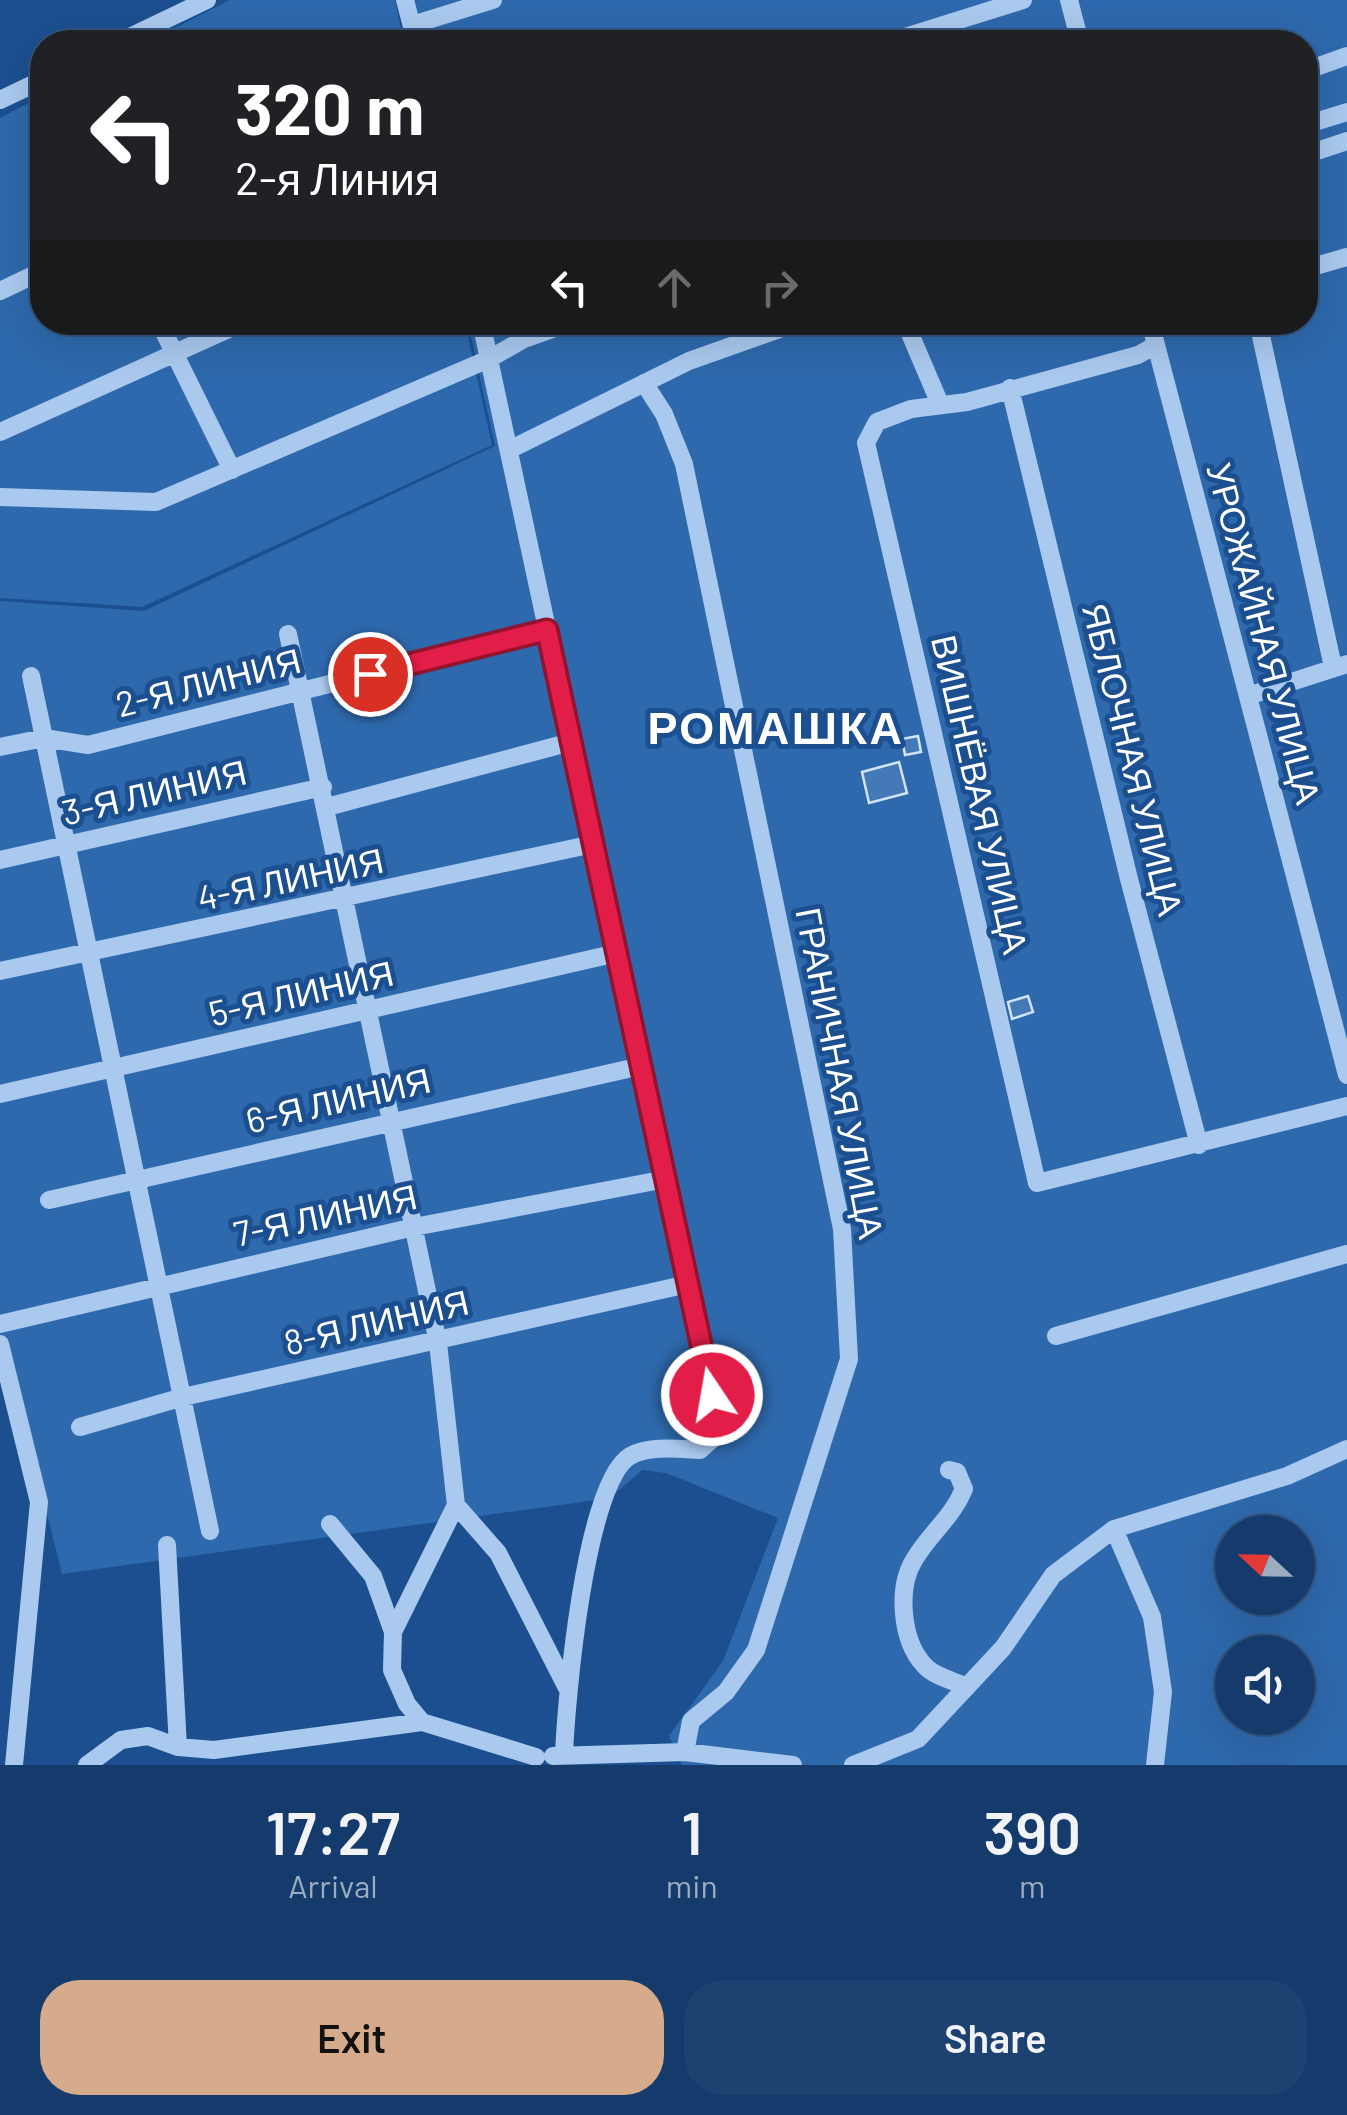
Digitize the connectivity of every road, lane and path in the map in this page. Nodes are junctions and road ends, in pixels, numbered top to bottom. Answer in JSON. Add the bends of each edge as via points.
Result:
{"nodes":[{"id":1,"x":207,"y":0,"type":"edge"},
{"id":2,"x":405,"y":0,"type":"edge"},
{"id":3,"x":493,"y":0,"type":"edge"},
{"id":4,"x":1022,"y":0,"type":"edge"},
{"id":5,"x":1069,"y":0,"type":"edge"},
{"id":6,"x":145,"y":30,"type":"edge"},
{"id":7,"x":413,"y":30,"type":"edge"},
{"id":8,"x":423,"y":30,"type":"edge"},
{"id":9,"x":928,"y":30,"type":"edge"},
{"id":10,"x":1077,"y":30,"type":"edge"},
{"id":11,"x":1347,"y":56,"type":"edge"},
{"id":12,"x":1318,"y":66,"type":"edge"},
{"id":13,"x":30,"y":86,"type":"edge"},
{"id":14,"x":0,"y":100,"type":"edge"},
{"id":15,"x":1347,"y":112,"type":"edge"},
{"id":16,"x":1318,"y":122,"type":"edge"},
{"id":17,"x":1347,"y":141,"type":"edge"},
{"id":18,"x":1318,"y":151,"type":"edge"},
{"id":19,"x":1347,"y":257,"type":"edge"},
{"id":20,"x":1318,"y":265,"type":"edge"},
{"id":21,"x":30,"y":277,"type":"edge"},
{"id":22,"x":0,"y":291,"type":"edge"},
{"id":23,"x":164,"y":335,"type":"edge"},
{"id":24,"x":216,"y":335,"type":"edge"},
{"id":25,"x":484,"y":335,"type":"edge"},
{"id":26,"x":535,"y":335,"type":"edge"},
{"id":27,"x":763,"y":335,"type":"edge"},
{"id":28,"x":911,"y":335,"type":"edge"},
{"id":29,"x":1153,"y":335,"type":"edge"},
{"id":30,"x":1261,"y":335,"type":"edge"},
{"id":31,"x":1156,"y":345,"type":"junction"},
{"id":32,"x":174,"y":354,"type":"junction"},
{"id":33,"x":489,"y":360,"type":"junction"},
{"id":34,"x":644,"y":383,"type":"junction"},
{"id":35,"x":1010,"y":388,"type":"junction"},
{"id":36,"x":940,"y":404,"type":"junction"},
{"id":37,"x":0,"y":432,"type":"edge"},
{"id":38,"x":515,"y":448,"type":"dead end"},
{"id":39,"x":232,"y":470,"type":"junction"},
{"id":40,"x":0,"y":497,"type":"edge"},
{"id":41,"x":547,"y":630,"type":"junction"},
{"id":42,"x":288,"y":634,"type":"dead end"},
{"id":43,"x":1340,"y":665,"type":"edge"},
{"id":44,"x":31,"y":676,"type":"dead end"},
{"id":45,"x":303,"y":691,"type":"junction"},
{"id":46,"x":1248,"y":696,"type":"junction"},
{"id":47,"x":1255,"y":724,"type":"junction"},
{"id":48,"x":44,"y":738,"type":"junction"},
{"id":49,"x":571,"y":742,"type":"junction"},
{"id":50,"x":0,"y":747,"type":"edge"},
{"id":51,"x":323,"y":787,"type":"junction"},
{"id":52,"x":328,"y":807,"type":"junction"},
{"id":53,"x":66,"y":844,"type":"junction"},
{"id":54,"x":593,"y":844,"type":"junction"},
{"id":55,"x":0,"y":860,"type":"edge"},
{"id":56,"x":346,"y":900,"type":"junction"},
{"id":57,"x":89,"y":952,"type":"junction"},
{"id":58,"x":617,"y":953,"type":"junction"},
{"id":59,"x":0,"y":971,"type":"edge"},
{"id":60,"x":369,"y":1009,"type":"junction"},
{"id":61,"x":1347,"y":1055,"type":"edge"},
{"id":62,"x":641,"y":1066,"type":"junction"},
{"id":63,"x":114,"y":1070,"type":"junction"},
{"id":64,"x":1347,"y":1075,"type":"edge"},
{"id":65,"x":0,"y":1094,"type":"edge"},
{"id":66,"x":1347,"y":1106,"type":"edge"},
{"id":67,"x":392,"y":1119,"type":"junction"},
{"id":68,"x":1200,"y":1144,"type":"junction"},
{"id":69,"x":136,"y":1177,"type":"junction"},
{"id":70,"x":666,"y":1179,"type":"junction"},
{"id":71,"x":49,"y":1200,"type":"dead end"},
{"id":72,"x":414,"y":1227,"type":"junction"},
{"id":73,"x":1347,"y":1254,"type":"edge"},
{"id":74,"x":1347,"y":1262,"type":"edge"},
{"id":75,"x":159,"y":1284,"type":"junction"},
{"id":76,"x":688,"y":1284,"type":"junction"},
{"id":77,"x":0,"y":1324,"type":"edge"},
{"id":78,"x":0,"y":1344,"type":"edge"},
{"id":79,"x":438,"y":1344,"type":"junction"},
{"id":80,"x":183,"y":1396,"type":"junction"},
{"id":81,"x":80,"y":1427,"type":"dead end"},
{"id":82,"x":1347,"y":1449,"type":"edge"},
{"id":83,"x":950,"y":1470,"type":"dead end"},
{"id":84,"x":456,"y":1505,"type":"junction"},
{"id":85,"x":330,"y":1524,"type":"dead end"},
{"id":86,"x":1114,"y":1529,"type":"junction"},
{"id":87,"x":210,"y":1532,"type":"dead end"},
{"id":88,"x":167,"y":1545,"type":"dead end"},
{"id":89,"x":393,"y":1632,"type":"junction"},
{"id":90,"x":966,"y":1686,"type":"junction"},
{"id":91,"x":567,"y":1688,"type":"junction"},
{"id":92,"x":422,"y":1722,"type":"junction"},
{"id":93,"x":178,"y":1747,"type":"junction"},
{"id":94,"x":685,"y":1752,"type":"junction"},
{"id":95,"x":564,"y":1755,"type":"junction"},
{"id":96,"x":531,"y":1761,"type":"edge"},
{"id":97,"x":14,"y":1765,"type":"edge"},
{"id":98,"x":87,"y":1765,"type":"edge"},
{"id":99,"x":774,"y":1765,"type":"edge"},
{"id":100,"x":793,"y":1765,"type":"edge"},
{"id":101,"x":853,"y":1765,"type":"edge"},
{"id":102,"x":1155,"y":1765,"type":"edge"}],
"edges":[{"from":1,"to":6,"type":"street"},
{"from":2,"to":7,"type":"street"},
{"from":3,"to":8,"type":"street"},
{"from":4,"to":9,"type":"street"},
{"from":5,"to":10,"type":"street"},
{"from":11,"to":12,"type":"street"},
{"from":13,"to":14,"type":"street"},
{"from":15,"to":16,"type":"street"},
{"from":17,"to":18,"type":"street"},
{"from":19,"to":20,"type":"street"},
{"from":21,"to":22,"type":"street"},
{"from":23,"to":32,"type":"street"},
{"from":24,"to":32,"type":"street"},
{"from":25,"to":33,"type":"street"},
{"from":26,"to":33,"type":"street"},
{"from":27,"to":34,"type":"street"},
{"from":28,"to":36,"type":"street"},
{"from":29,"to":31,"type":"street","name":"УРОЖАЙНАЯ УЛИЦА"},
{"from":30,"to":43,"type":"street"},
{"from":31,"to":35,"type":"street"},
{"from":31,"to":46,"type":"street","name":"УРОЖАЙНАЯ УЛИЦА"},
{"from":32,"to":37,"type":"street"},
{"from":32,"to":39,"type":"street"},
{"from":33,"to":39,"type":"street"},
{"from":33,"to":41,"type":"street"},
{"from":34,"to":38,"type":"street"},
{"from":34,"to":94,"type":"street","name":"ГРАНИЧНАЯ УЛИЦА","via":[[671,431],[692,502],[842,1228],[850,1360],[756,1650],[726,1692],[692,1721]]},
{"from":35,"to":36,"type":"street"},
{"from":35,"to":68,"type":"street","name":"ЯБЛОЧНАЯ УЛИЦА"},
{"from":36,"to":68,"type":"street","name":"ВИШНЁВАЯ УЛИЦА","via":[[877,422],[866,443],[1038,1183]]},
{"from":39,"to":40,"type":"street","via":[[156,502]]},
{"from":41,"to":45,"type":"street","name":"2-Я ЛИНИЯ"},
{"from":41,"to":49,"type":"street"},
{"from":42,"to":45,"type":"street"},
{"from":43,"to":46,"type":"street"},
{"from":44,"to":48,"type":"street"},
{"from":45,"to":48,"type":"street","name":"2-Я ЛИНИЯ","via":[[88,745]]},
{"from":45,"to":51,"type":"street"},
{"from":46,"to":47,"type":"street","name":"УРОЖАЙНАЯ УЛИЦА"},
{"from":47,"to":61,"type":"street","via":[[1266,728]]},
{"from":47,"to":64,"type":"street","name":"УРОЖАЙНАЯ УЛИЦА"},
{"from":48,"to":50,"type":"street","name":"2-Я ЛИНИЯ"},
{"from":48,"to":53,"type":"street"},
{"from":49,"to":52,"type":"street"},
{"from":49,"to":54,"type":"street"},
{"from":51,"to":52,"type":"street"},
{"from":51,"to":53,"type":"street","name":"3-Я ЛИНИЯ"},
{"from":52,"to":56,"type":"street"},
{"from":53,"to":55,"type":"street","name":"3-Я ЛИНИЯ"},
{"from":53,"to":57,"type":"street"},
{"from":54,"to":56,"type":"street","name":"4-Я ЛИНИЯ"},
{"from":54,"to":58,"type":"street"},
{"from":56,"to":57,"type":"street","name":"4-Я ЛИНИЯ"},
{"from":56,"to":60,"type":"street"},
{"from":57,"to":59,"type":"street","name":"4-Я ЛИНИЯ"},
{"from":57,"to":63,"type":"street"},
{"from":58,"to":60,"type":"street","name":"5-Я ЛИНИЯ"},
{"from":58,"to":62,"type":"street"},
{"from":60,"to":63,"type":"street","name":"5-Я ЛИНИЯ"},
{"from":60,"to":67,"type":"street"},
{"from":62,"to":67,"type":"street","name":"6-Я ЛИНИЯ"},
{"from":62,"to":70,"type":"street"},
{"from":63,"to":65,"type":"street","name":"5-Я ЛИНИЯ"},
{"from":63,"to":69,"type":"street"},
{"from":66,"to":68,"type":"street"},
{"from":67,"to":69,"type":"street","name":"6-Я ЛИНИЯ"},
{"from":67,"to":72,"type":"street"},
{"from":69,"to":71,"type":"street","name":"6-Я ЛИНИЯ"},
{"from":69,"to":75,"type":"street"},
{"from":70,"to":72,"type":"street","name":"7-Я ЛИНИЯ"},
{"from":70,"to":76,"type":"street"},
{"from":72,"to":75,"type":"street","name":"7-Я ЛИНИЯ"},
{"from":72,"to":79,"type":"street"},
{"from":73,"to":74,"type":"street","via":[[1058,1341]]},
{"from":75,"to":77,"type":"street","name":"7-Я ЛИНИЯ"},
{"from":75,"to":80,"type":"street"},
{"from":76,"to":79,"type":"street","name":"8-Я ЛИНИЯ"},
{"from":76,"to":91,"type":"street","via":[[720,1432],[700,1450],[630,1456],[608,1483]]},
{"from":78,"to":97,"type":"street","via":[[39,1502]]},
{"from":79,"to":80,"type":"street","name":"8-Я ЛИНИЯ"},
{"from":79,"to":84,"type":"street"},
{"from":80,"to":81,"type":"street","name":"8-Я ЛИНИЯ"},
{"from":80,"to":87,"type":"street"},
{"from":82,"to":86,"type":"street","via":[[1287,1476]]},
{"from":83,"to":90,"type":"street","via":[[958,1472],[964,1489],[954,1513],[903,1580],[904,1604],[908,1633],[924,1666]]},
{"from":84,"to":89,"type":"street"},
{"from":84,"to":91,"type":"street","via":[[498,1553]]},
{"from":85,"to":89,"type":"street","via":[[373,1576]]},
{"from":86,"to":90,"type":"street","via":[[1052,1574],[1002,1648]]},
{"from":86,"to":102,"type":"street","via":[[1152,1617],[1163,1692]]},
{"from":88,"to":93,"type":"street"},
{"from":89,"to":92,"type":"street","via":[[392,1670]]},
{"from":90,"to":101,"type":"street","via":[[918,1739]]},
{"from":91,"to":95,"type":"street"},
{"from":92,"to":93,"type":"street","via":[[214,1750]]},
{"from":92,"to":96,"type":"street"},
{"from":93,"to":98,"type":"street","via":[[148,1736],[121,1740]]},
{"from":94,"to":95,"type":"street"},
{"from":94,"to":99,"type":"street"},
{"from":95,"to":96,"type":"street"},
{"from":99,"to":100,"type":"street"}]}
